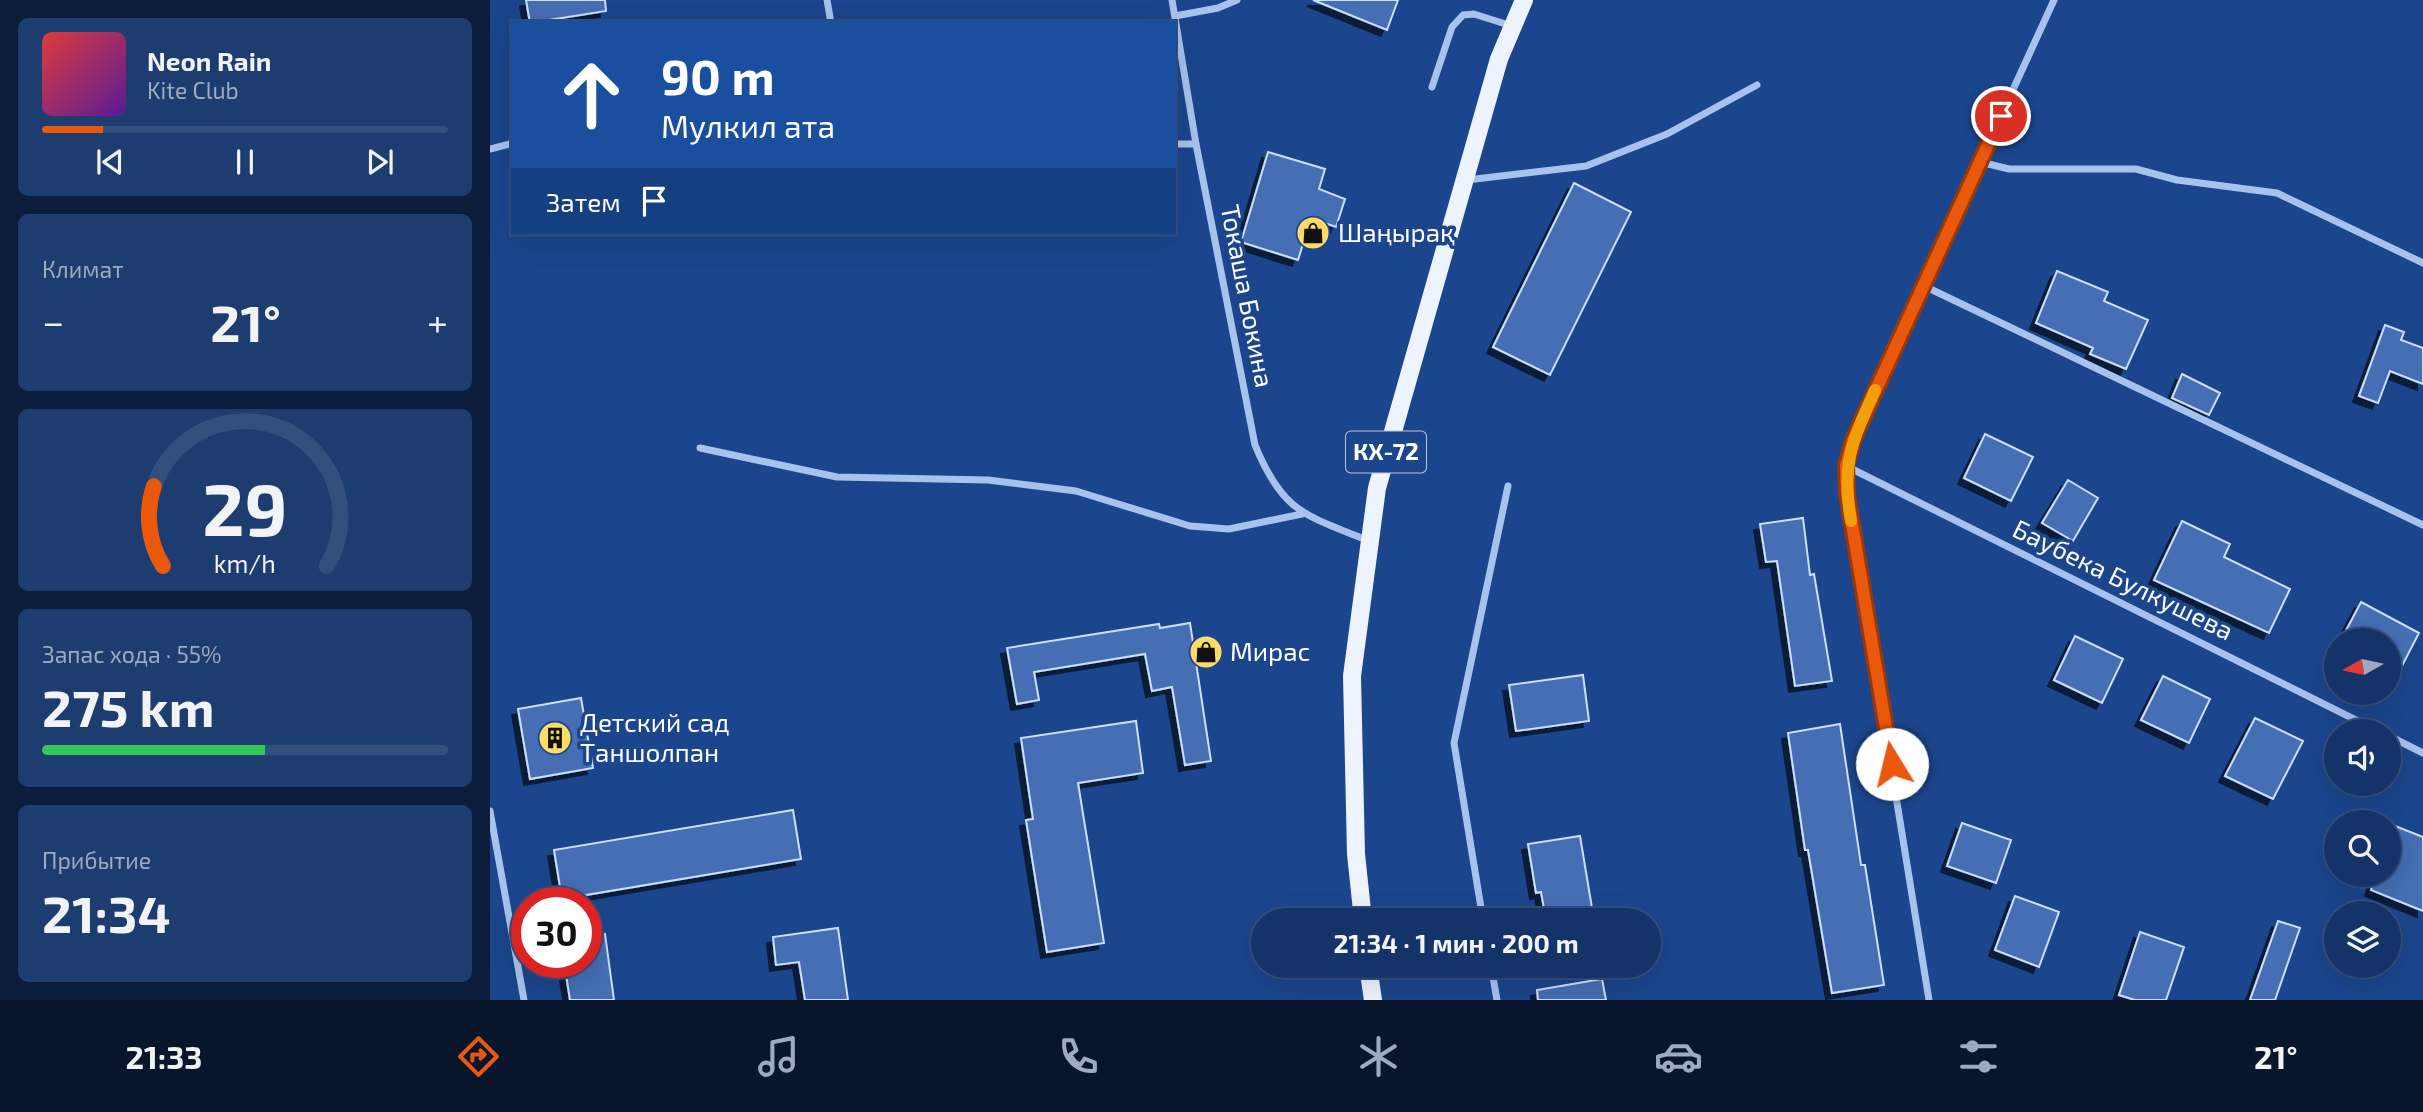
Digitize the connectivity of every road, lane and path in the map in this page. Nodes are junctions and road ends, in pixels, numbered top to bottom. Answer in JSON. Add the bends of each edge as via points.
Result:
{"nodes":[{"id":1,"x":827,"y":0,"type":"edge"},
{"id":2,"x":1172,"y":0,"type":"edge"},
{"id":3,"x":1237,"y":0,"type":"edge"},
{"id":4,"x":1524,"y":0,"type":"edge"},
{"id":5,"x":2054,"y":0,"type":"edge"},
{"id":6,"x":1175,"y":16,"type":"junction"},
{"id":7,"x":831,"y":21,"type":"edge"},
{"id":8,"x":1176,"y":21,"type":"edge"},
{"id":9,"x":1176,"y":22,"type":"edge"},
{"id":10,"x":1512,"y":27,"type":"junction"},
{"id":11,"x":1757,"y":85,"type":"dead end"},
{"id":12,"x":1432,"y":87,"type":"dead end"},
{"id":13,"x":511,"y":144,"type":"edge"},
{"id":14,"x":1176,"y":144,"type":"edge"},
{"id":15,"x":1196,"y":144,"type":"junction"},
{"id":16,"x":490,"y":149,"type":"edge"},
{"id":17,"x":1980,"y":162,"type":"junction"},
{"id":18,"x":1463,"y":180,"type":"junction"},
{"id":19,"x":2423,"y":263,"type":"edge"},
{"id":20,"x":1922,"y":285,"type":"junction"},
{"id":21,"x":699,"y":448,"type":"dead end"},
{"id":22,"x":1846,"y":466,"type":"junction"},
{"id":23,"x":1508,"y":486,"type":"dead end"},
{"id":24,"x":1302,"y":514,"type":"junction"},
{"id":25,"x":2423,"y":524,"type":"edge"},
{"id":26,"x":1369,"y":541,"type":"junction"},
{"id":27,"x":2354,"y":719,"type":"edge"},
{"id":28,"x":2401,"y":742,"type":"edge"},
{"id":29,"x":2423,"y":753,"type":"edge"},
{"id":30,"x":490,"y":811,"type":"edge"},
{"id":31,"x":1362,"y":908,"type":"edge"},
{"id":32,"x":1481,"y":908,"type":"edge"},
{"id":33,"x":1370,"y":978,"type":"edge"},
{"id":34,"x":1493,"y":978,"type":"edge"},
{"id":35,"x":524,"y":1000,"type":"edge"},
{"id":36,"x":1373,"y":1000,"type":"edge"},
{"id":37,"x":1497,"y":1000,"type":"edge"},
{"id":38,"x":1929,"y":1000,"type":"edge"}],
"edges":[{"from":1,"to":7,"type":"street"},
{"from":2,"to":6,"type":"street","name":"Токаша Бокина"},
{"from":3,"to":6,"type":"street"},
{"from":4,"to":10,"type":"main road","number":"КХ-72"},
{"from":5,"to":17,"type":"street"},
{"from":6,"to":8,"type":"street","name":"Токаша Бокина"},
{"from":9,"to":15,"type":"street","name":"Токаша Бокина"},
{"from":10,"to":12,"type":"street","via":[[1474,14],[1463,15],[1452,27]]},
{"from":10,"to":18,"type":"main road","number":"КХ-72"},
{"from":11,"to":18,"type":"street","via":[[1667,134],[1586,166]]},
{"from":13,"to":16,"type":"street"},
{"from":14,"to":15,"type":"street"},
{"from":15,"to":24,"type":"street","name":"Токаша Бокина","via":[[1255,445],[1267,476]]},
{"from":17,"to":19,"type":"street","via":[[2009,169],[2137,169],[2177,180],[2277,192]]},
{"from":17,"to":20,"type":"street"},
{"from":18,"to":26,"type":"main road","number":"КХ-72","via":[[1377,488]]},
{"from":20,"to":22,"type":"street","via":[[1853,440]]},
{"from":20,"to":25,"type":"street"},
{"from":21,"to":24,"type":"street","via":[[837,477],[988,480],[1076,491],[1190,527],[1229,529]]},
{"from":22,"to":27,"type":"street","name":"Баубека Булкушева"},
{"from":22,"to":38,"type":"street"},
{"from":23,"to":32,"type":"street","via":[[1454,743]]},
{"from":24,"to":26,"type":"street","name":"Токаша Бокина"},
{"from":26,"to":31,"type":"main road","number":"КХ-72","via":[[1352,676]]},
{"from":28,"to":29,"type":"street"},
{"from":30,"to":35,"type":"street"},
{"from":33,"to":36,"type":"main road"},
{"from":34,"to":37,"type":"street"}]}
